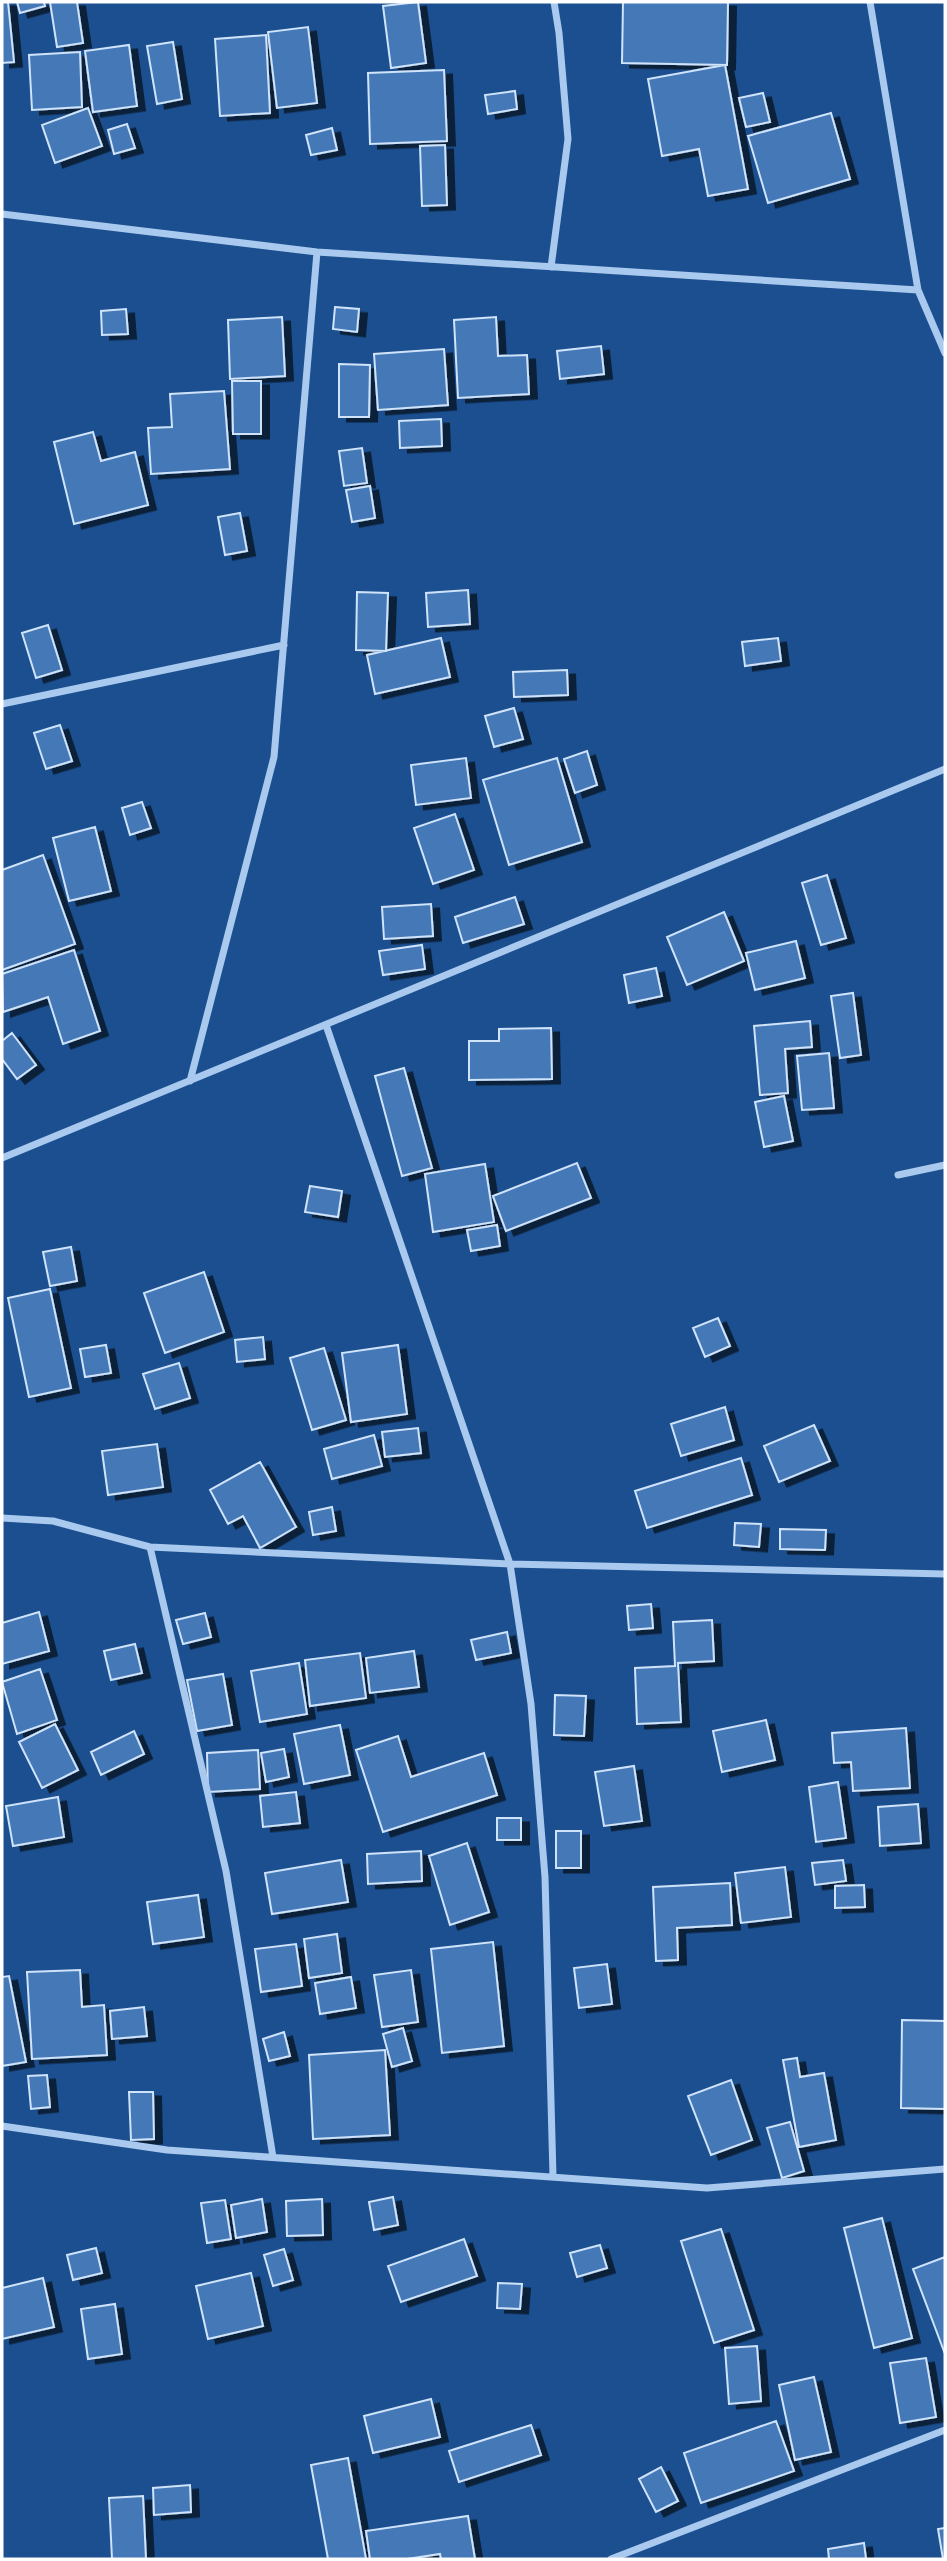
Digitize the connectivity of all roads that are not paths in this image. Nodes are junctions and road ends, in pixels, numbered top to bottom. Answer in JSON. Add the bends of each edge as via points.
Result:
{"nodes":[{"id":1,"x":554,"y":2,"type":"edge"},
{"id":2,"x":870,"y":2,"type":"edge"},
{"id":3,"x":2,"y":214,"type":"edge"},
{"id":4,"x":317,"y":252,"type":"junction"},
{"id":5,"x":551,"y":267,"type":"junction"},
{"id":6,"x":918,"y":290,"type":"junction"},
{"id":7,"x":945,"y":353,"type":"edge"},
{"id":8,"x":284,"y":645,"type":"junction"},
{"id":9,"x":2,"y":704,"type":"edge"},
{"id":10,"x":945,"y":769,"type":"edge"},
{"id":11,"x":326,"y":1025,"type":"junction"},
{"id":12,"x":190,"y":1081,"type":"junction"},
{"id":13,"x":2,"y":1158,"type":"edge"},
{"id":14,"x":945,"y":1165,"type":"edge"},
{"id":15,"x":898,"y":1175,"type":"dead end"},
{"id":16,"x":2,"y":1518,"type":"edge"},
{"id":17,"x":150,"y":1546,"type":"junction"},
{"id":18,"x":510,"y":1564,"type":"junction"},
{"id":19,"x":945,"y":1574,"type":"edge"},
{"id":20,"x":2,"y":2126,"type":"edge"},
{"id":21,"x":273,"y":2157,"type":"junction"},
{"id":22,"x":945,"y":2169,"type":"edge"},
{"id":23,"x":553,"y":2176,"type":"junction"},
{"id":24,"x":945,"y":2430,"type":"edge"},
{"id":25,"x":611,"y":2559,"type":"edge"}],
"edges":[{"from":1,"to":5,"type":"street","via":[[568,139]]},
{"from":2,"to":6,"type":"street"},
{"from":3,"to":4,"type":"street"},
{"from":4,"to":5,"type":"street"},
{"from":4,"to":8,"type":"street"},
{"from":5,"to":6,"type":"street"},
{"from":6,"to":7,"type":"street"},
{"from":8,"to":9,"type":"street"},
{"from":8,"to":12,"type":"street","via":[[274,757]]},
{"from":10,"to":11,"type":"street"},
{"from":11,"to":12,"type":"street"},
{"from":11,"to":18,"type":"street"},
{"from":12,"to":13,"type":"street"},
{"from":14,"to":15,"type":"street"},
{"from":16,"to":17,"type":"street","via":[[53,1521]]},
{"from":17,"to":18,"type":"street"},
{"from":17,"to":21,"type":"street","via":[[226,1871]]},
{"from":18,"to":19,"type":"street"},
{"from":18,"to":23,"type":"street","via":[[531,1704],[545,1877]]},
{"from":20,"to":21,"type":"street","via":[[167,2150]]},
{"from":21,"to":23,"type":"street"},
{"from":22,"to":23,"type":"street","via":[[707,2188]]},
{"from":24,"to":25,"type":"street"}]}
